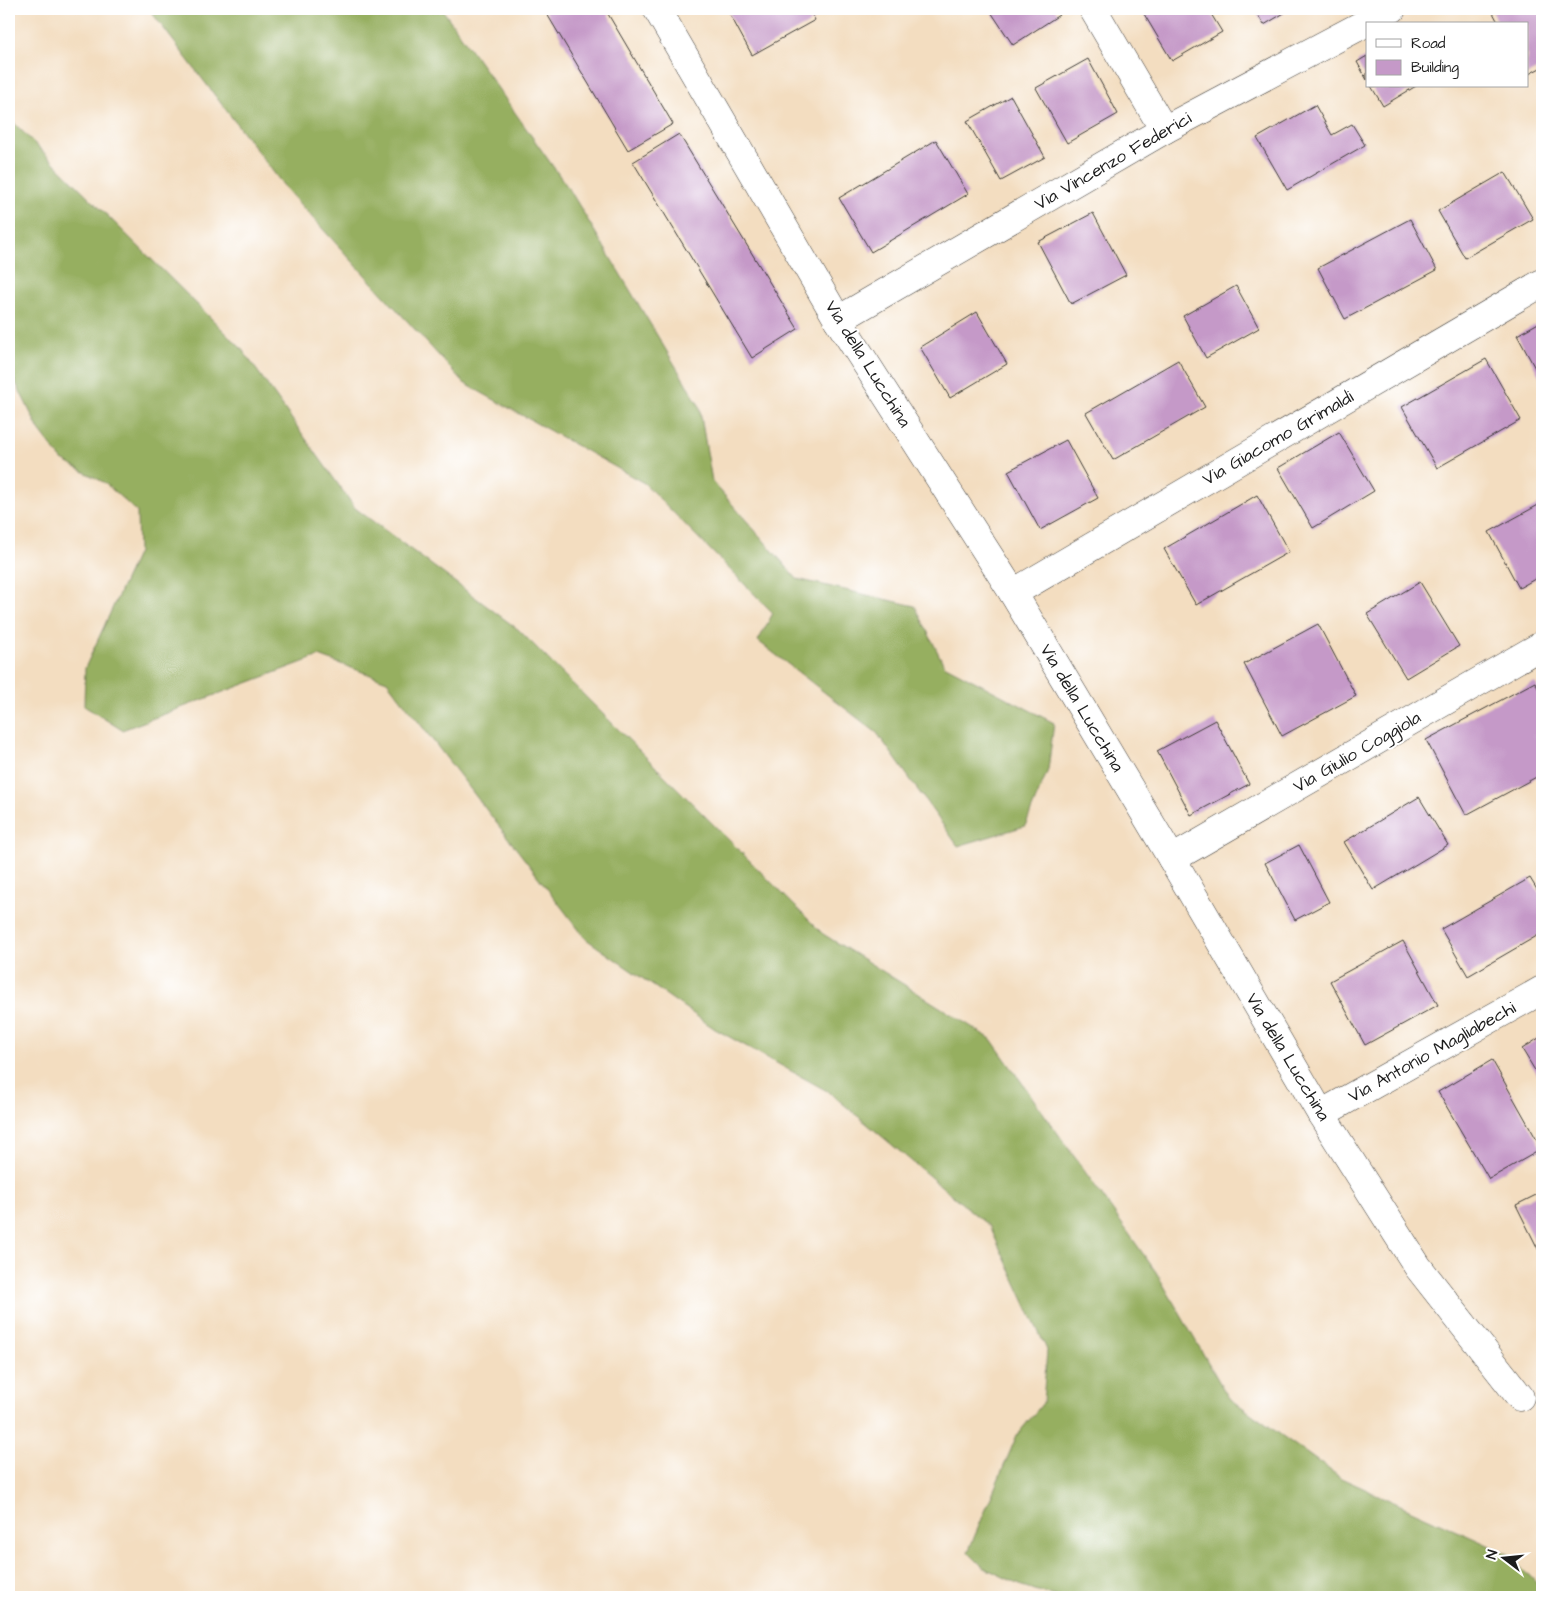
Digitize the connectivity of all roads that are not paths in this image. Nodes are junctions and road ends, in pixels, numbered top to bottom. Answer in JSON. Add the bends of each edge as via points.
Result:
{"nodes":[{"id":1,"x":657,"y":9,"type":"edge"},
{"id":2,"x":1092,"y":9,"type":"edge"},
{"id":3,"x":1392,"y":9,"type":"edge"},
{"id":4,"x":1368,"y":22,"type":"edge"},
{"id":5,"x":1366,"y":23,"type":"edge"},
{"id":6,"x":1164,"y":130,"type":"junction"},
{"id":7,"x":1542,"y":283,"type":"edge"},
{"id":8,"x":838,"y":320,"type":"junction"},
{"id":9,"x":1013,"y":593,"type":"junction"},
{"id":10,"x":1542,"y":645,"type":"edge"},
{"id":11,"x":1172,"y":859,"type":"junction"},
{"id":12,"x":1542,"y":990,"type":"edge"},
{"id":13,"x":1321,"y":1114,"type":"junction"},
{"id":14,"x":1520,"y":1398,"type":"dead end"}],
"edges":[{"from":1,"to":8,"type":"street","name":"Via della Lucchina"},
{"from":2,"to":6,"type":"street"},
{"from":3,"to":4,"type":"street","name":"Via Vincenzo Federici"},
{"from":5,"to":6,"type":"street","name":"Via Vincenzo Federici"},
{"from":6,"to":8,"type":"street","name":"Via Vincenzo Federici"},
{"from":7,"to":9,"type":"street","name":"Via Giacomo Grimaldi"},
{"from":8,"to":9,"type":"street","name":"Via della Lucchina"},
{"from":9,"to":11,"type":"street","name":"Via della Lucchina"},
{"from":10,"to":11,"type":"street","name":"Via Giulio Coggiola"},
{"from":11,"to":13,"type":"street","name":"Via della Lucchina"},
{"from":12,"to":13,"type":"street","name":"Via Antonio Magliabechi"},
{"from":13,"to":14,"type":"street","name":"Via della Lucchina","via":[[1418,1267]]}]}
